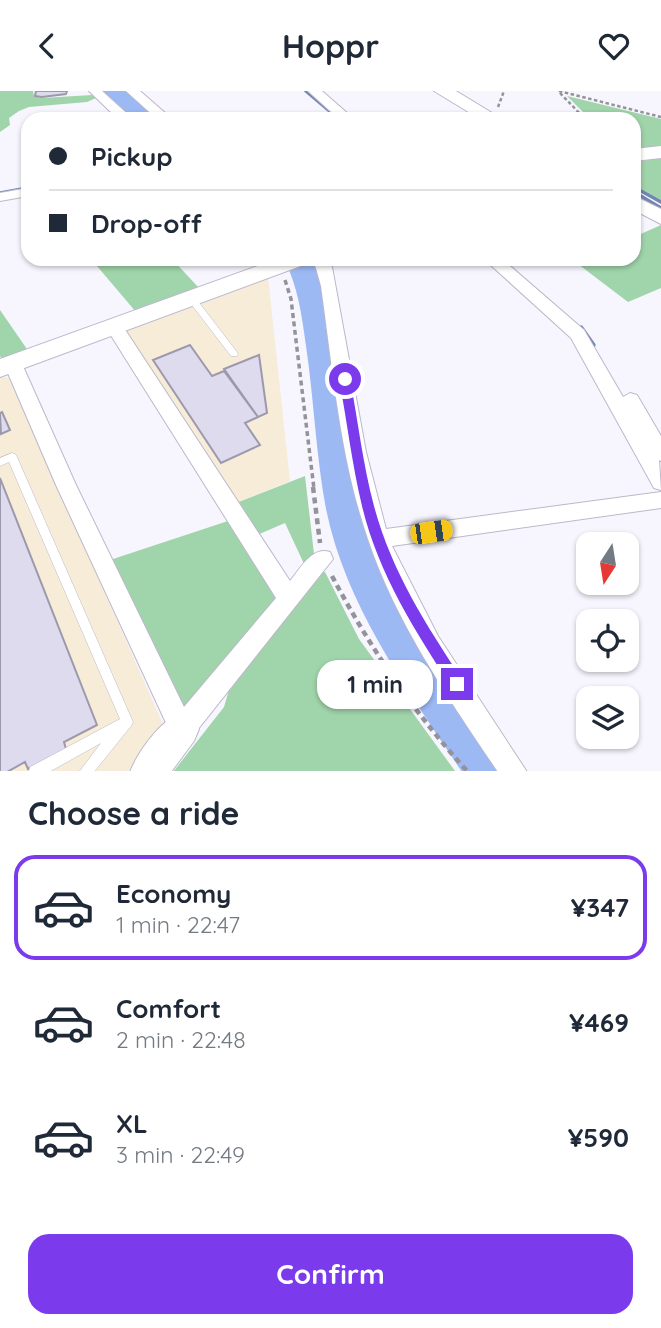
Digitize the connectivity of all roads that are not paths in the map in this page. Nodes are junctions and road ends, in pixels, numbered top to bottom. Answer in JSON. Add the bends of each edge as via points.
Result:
{"nodes":[{"id":1,"x":94,"y":91,"type":"edge"},
{"id":2,"x":132,"y":91,"type":"edge"},
{"id":3,"x":299,"y":91,"type":"edge"},
{"id":4,"x":314,"y":91,"type":"edge"},
{"id":5,"x":443,"y":91,"type":"edge"},
{"id":6,"x":119,"y":112,"type":"edge"},
{"id":7,"x":157,"y":112,"type":"edge"},
{"id":8,"x":323,"y":112,"type":"edge"},
{"id":9,"x":339,"y":112,"type":"edge"},
{"id":10,"x":480,"y":112,"type":"edge"},
{"id":11,"x":661,"y":152,"type":"edge"},
{"id":12,"x":641,"y":154,"type":"edge"},
{"id":13,"x":21,"y":193,"type":"edge"},
{"id":14,"x":0,"y":197,"type":"edge"},
{"id":15,"x":641,"y":206,"type":"edge"},
{"id":16,"x":661,"y":218,"type":"edge"},
{"id":17,"x":274,"y":266,"type":"edge"},
{"id":18,"x":323,"y":266,"type":"edge"},
{"id":19,"x":500,"y":266,"type":"edge"},
{"id":20,"x":517,"y":266,"type":"edge"},
{"id":21,"x":191,"y":298,"type":"junction"},
{"id":22,"x":114,"y":327,"type":"junction"},
{"id":23,"x":234,"y":353,"type":"dead end"},
{"id":24,"x":6,"y":366,"type":"edge"},
{"id":25,"x":661,"y":453,"type":"edge"},
{"id":26,"x":0,"y":462,"type":"edge"},
{"id":27,"x":661,"y":482,"type":"edge"},
{"id":28,"x":661,"y":500,"type":"edge"},
{"id":29,"x":380,"y":539,"type":"junction"},
{"id":30,"x":322,"y":559,"type":"road end"},
{"id":31,"x":289,"y":599,"type":"junction"},
{"id":32,"x":127,"y":722,"type":"junction"},
{"id":33,"x":182,"y":729,"type":"junction"},
{"id":34,"x":37,"y":771,"type":"edge"},
{"id":35,"x":86,"y":771,"type":"edge"},
{"id":36,"x":149,"y":771,"type":"edge"},
{"id":37,"x":513,"y":771,"type":"edge"}],
"edges":[{"from":1,"to":6,"type":"street"},
{"from":2,"to":7,"type":"street"},
{"from":3,"to":8,"type":"street"},
{"from":4,"to":9,"type":"street"},
{"from":5,"to":10,"type":"street"},
{"from":11,"to":12,"type":"street"},
{"from":13,"to":14,"type":"street"},
{"from":15,"to":16,"type":"street"},
{"from":17,"to":21,"type":"street"},
{"from":18,"to":29,"type":"street","via":[[368,507]]},
{"from":19,"to":27,"type":"street","via":[[578,334]]},
{"from":20,"to":25,"type":"street","via":[[587,329]]},
{"from":21,"to":22,"type":"street"},
{"from":21,"to":23,"type":"lane"},
{"from":22,"to":24,"type":"street"},
{"from":22,"to":31,"type":"street"},
{"from":24,"to":33,"type":"street"},
{"from":26,"to":32,"type":"lane","via":[[12,457]]},
{"from":28,"to":29,"type":"street"},
{"from":29,"to":37,"type":"street","via":[[414,617]]},
{"from":30,"to":31,"type":"street"},
{"from":31,"to":33,"type":"street"},
{"from":32,"to":34,"type":"lane"},
{"from":32,"to":35,"type":"lane"},
{"from":33,"to":36,"type":"street"}]}
